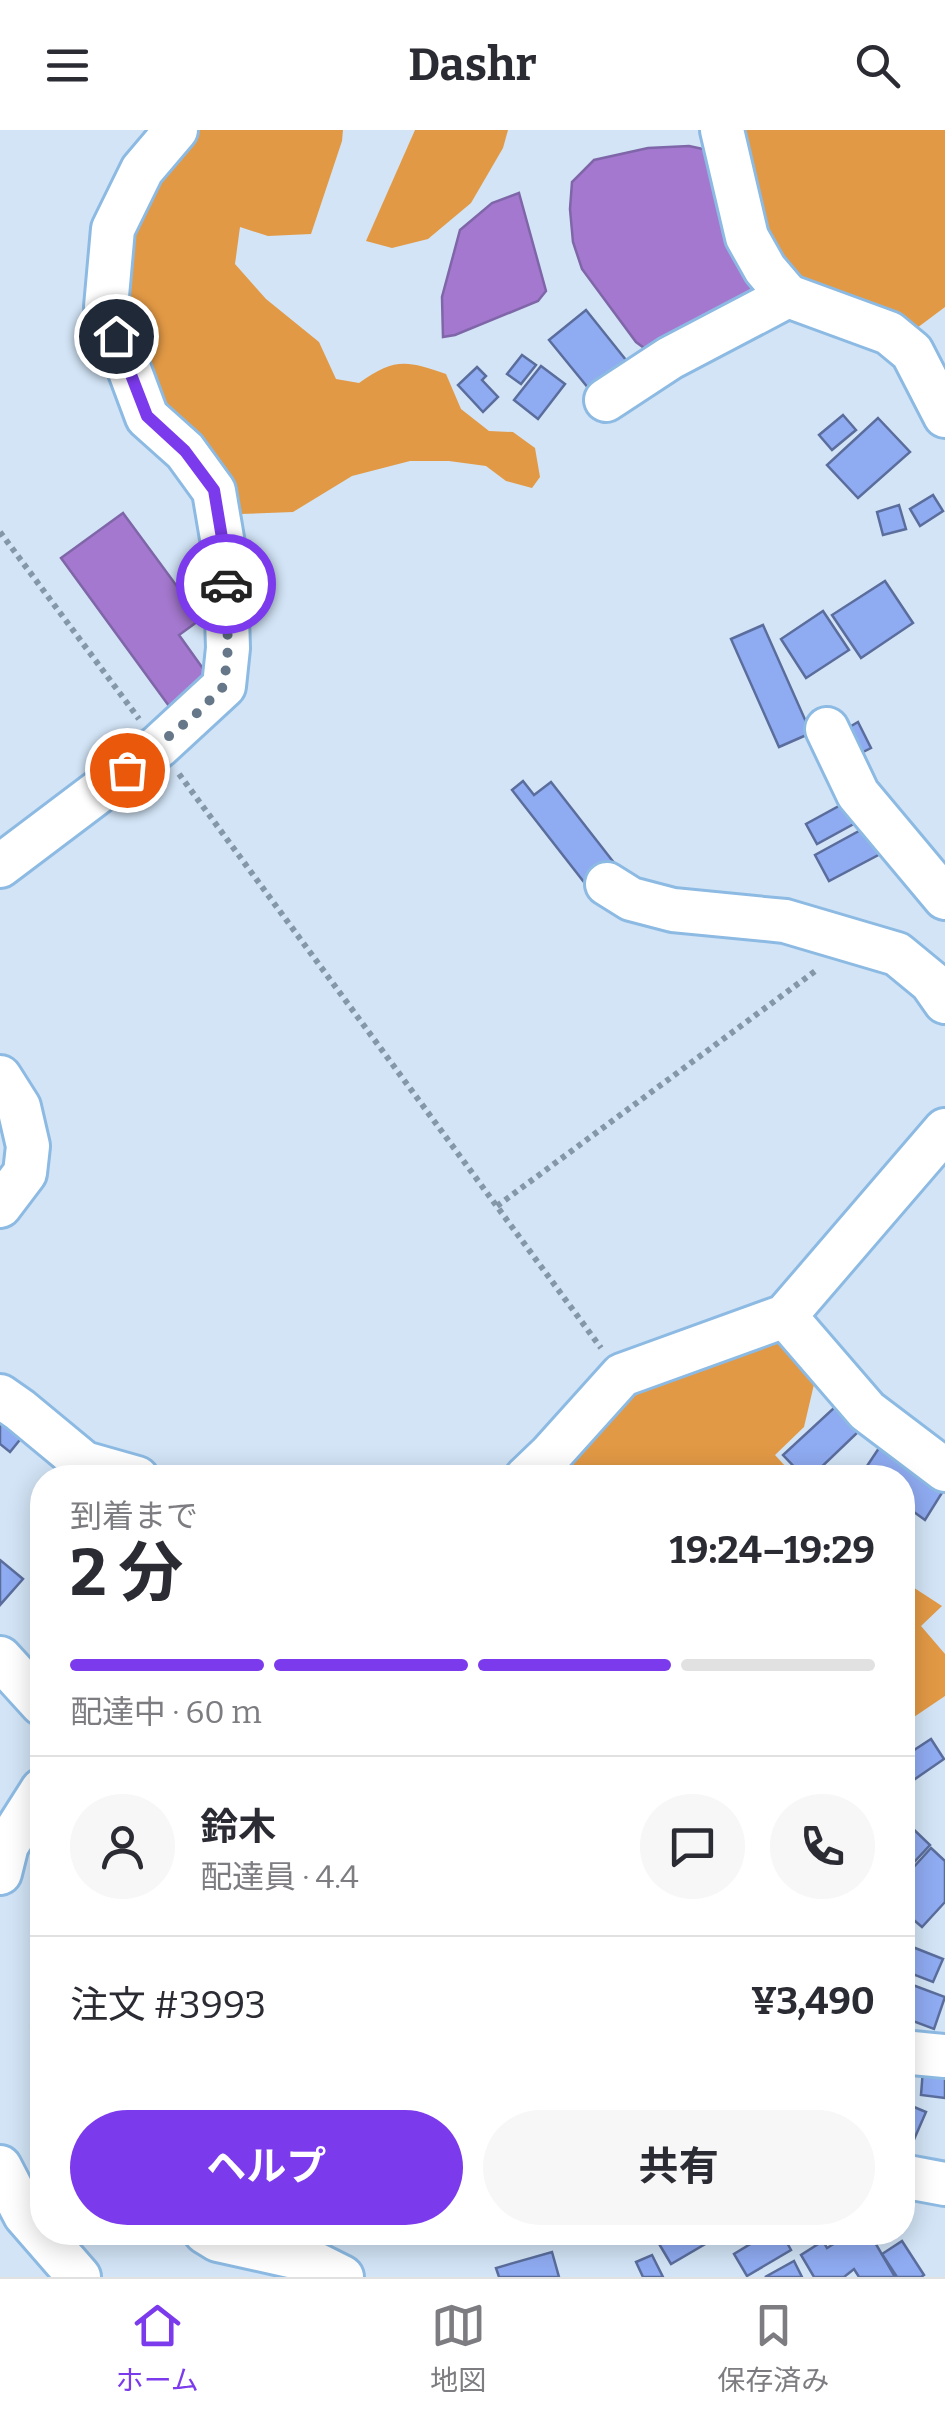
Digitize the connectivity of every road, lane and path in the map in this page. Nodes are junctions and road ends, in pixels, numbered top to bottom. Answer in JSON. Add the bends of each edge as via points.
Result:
{"nodes":[{"id":1,"x":176,"y":130,"type":"edge"},
{"id":2,"x":722,"y":130,"type":"edge"},
{"id":3,"x":788,"y":296,"type":"junction"},
{"id":4,"x":606,"y":400,"type":"dead end"},
{"id":5,"x":945,"y":416,"type":"edge"},
{"id":6,"x":0,"y":532,"type":"edge"},
{"id":7,"x":827,"y":729,"type":"dead end"},
{"id":8,"x":159,"y":746,"type":"junction"},
{"id":9,"x":0,"y":866,"type":"edge"},
{"id":10,"x":607,"y":884,"type":"dead end"},
{"id":11,"x":945,"y":898,"type":"edge"},
{"id":12,"x":856,"y":941,"type":"junction"},
{"id":13,"x":945,"y":1002,"type":"edge"},
{"id":14,"x":0,"y":1077,"type":"edge"},
{"id":15,"x":945,"y":1130,"type":"edge"},
{"id":16,"x":0,"y":1206,"type":"edge"},
{"id":17,"x":498,"y":1206,"type":"junction"},
{"id":18,"x":784,"y":1316,"type":"junction"},
{"id":19,"x":622,"y":1376,"type":"junction"},
{"id":20,"x":0,"y":1396,"type":"edge"},
{"id":21,"x":91,"y":1465,"type":"edge"},
{"id":22,"x":540,"y":1465,"type":"edge"},
{"id":23,"x":945,"y":1470,"type":"edge"},
{"id":24,"x":0,"y":1658,"type":"edge"},
{"id":25,"x":30,"y":1691,"type":"edge"},
{"id":26,"x":30,"y":1809,"type":"edge"},
{"id":27,"x":0,"y":1873,"type":"edge"},
{"id":28,"x":915,"y":2053,"type":"edge"},
{"id":29,"x":945,"y":2056,"type":"edge"},
{"id":30,"x":0,"y":2167,"type":"edge"},
{"id":31,"x":915,"y":2178,"type":"edge"},
{"id":32,"x":945,"y":2184,"type":"edge"},
{"id":33,"x":30,"y":2221,"type":"edge"},
{"id":34,"x":49,"y":2245,"type":"edge"},
{"id":35,"x":240,"y":2245,"type":"edge"},
{"id":36,"x":80,"y":2277,"type":"edge"},
{"id":37,"x":342,"y":2277,"type":"edge"}],
"edges":[{"from":1,"to":8,"type":"street","via":[[142,170],[113,229],[106,307],[147,416],[214,490],[225,556],[228,648],[224,686]]},
{"from":2,"to":3,"type":"street","via":[[747,237]]},
{"from":3,"to":4,"type":"street"},
{"from":3,"to":5,"type":"street","via":[[888,333],[912,352]]},
{"from":6,"to":8,"type":"path"},
{"from":7,"to":11,"type":"street","via":[[858,794]]},
{"from":8,"to":9,"type":"street"},
{"from":8,"to":17,"type":"path"},
{"from":10,"to":12,"type":"street","via":[[630,899],[673,910],[785,921]]},
{"from":12,"to":13,"type":"street","via":[[897,954]]},
{"from":12,"to":17,"type":"path"},
{"from":14,"to":16,"type":"street","via":[[18,1107],[28,1146],[25,1173]]},
{"from":15,"to":18,"type":"street"},
{"from":17,"to":19,"type":"path"},
{"from":18,"to":19,"type":"street"},
{"from":18,"to":23,"type":"street","via":[[866,1411]]},
{"from":19,"to":22,"type":"street"},
{"from":20,"to":21,"type":"street"},
{"from":24,"to":25,"type":"street"},
{"from":26,"to":27,"type":"street","via":[[7,1846]]},
{"from":28,"to":29,"type":"street"},
{"from":30,"to":33,"type":"street"},
{"from":31,"to":32,"type":"street"},
{"from":34,"to":36,"type":"street"},
{"from":35,"to":37,"type":"street","via":[[308,2260]]}]}
